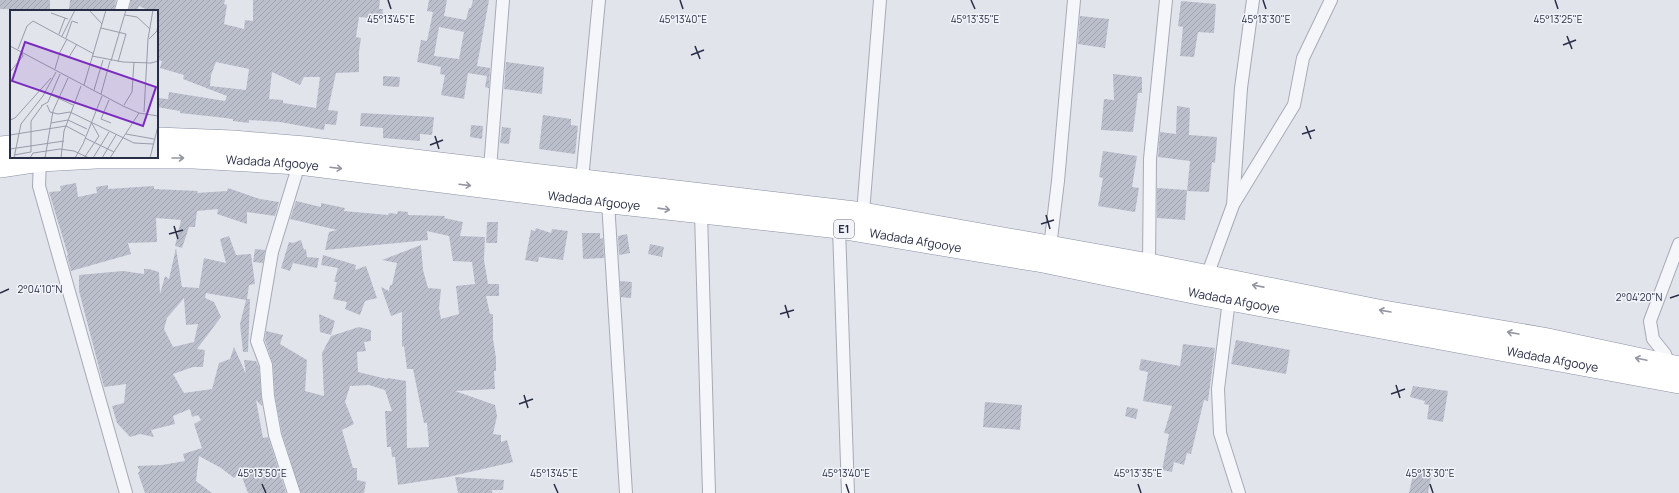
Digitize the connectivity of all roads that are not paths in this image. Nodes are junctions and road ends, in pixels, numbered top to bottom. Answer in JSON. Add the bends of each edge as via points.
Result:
{"nodes":[{"id":1,"x":124,"y":0,"type":"edge"},
{"id":2,"x":503,"y":0,"type":"edge"},
{"id":3,"x":599,"y":0,"type":"edge"},
{"id":4,"x":880,"y":0,"type":"edge"},
{"id":5,"x":1074,"y":0,"type":"edge"},
{"id":6,"x":1166,"y":0,"type":"edge"},
{"id":7,"x":1245,"y":0,"type":"edge"},
{"id":8,"x":1253,"y":0,"type":"edge"},
{"id":9,"x":1331,"y":0,"type":"edge"},
{"id":10,"x":121,"y":10,"type":"edge"},
{"id":11,"x":158,"y":138,"type":"edge"},
{"id":12,"x":10,"y":146,"type":"edge"},
{"id":13,"x":0,"y":148,"type":"edge"},
{"id":14,"x":40,"y":161,"type":"junction"},
{"id":15,"x":298,"y":164,"type":"junction"},
{"id":16,"x":0,"y":167,"type":"edge"},
{"id":17,"x":490,"y":169,"type":"junction"},
{"id":18,"x":582,"y":180,"type":"junction"},
{"id":19,"x":608,"y":202,"type":"junction"},
{"id":20,"x":1233,"y":205,"type":"junction"},
{"id":21,"x":701,"y":213,"type":"junction"},
{"id":22,"x":863,"y":213,"type":"junction"},
{"id":23,"x":839,"y":228,"type":"junction"},
{"id":24,"x":1679,"y":244,"type":"edge"},
{"id":25,"x":1050,"y":247,"type":"junction"},
{"id":26,"x":1149,"y":264,"type":"junction"},
{"id":27,"x":1207,"y":276,"type":"junction"},
{"id":28,"x":1229,"y":300,"type":"junction"},
{"id":29,"x":1674,"y":366,"type":"edge"},
{"id":30,"x":1679,"y":383,"type":"edge"},
{"id":31,"x":126,"y":493,"type":"edge"},
{"id":32,"x":294,"y":493,"type":"edge"},
{"id":33,"x":626,"y":493,"type":"edge"},
{"id":34,"x":709,"y":493,"type":"edge"},
{"id":35,"x":848,"y":493,"type":"edge"},
{"id":36,"x":1239,"y":493,"type":"edge"}],
"edges":[{"from":1,"to":10,"type":"street"},
{"from":2,"to":17,"type":"street"},
{"from":3,"to":18,"type":"street"},
{"from":4,"to":22,"type":"street"},
{"from":5,"to":25,"type":"street"},
{"from":6,"to":26,"type":"street","via":[[1150,159]]},
{"from":7,"to":8,"type":"street"},
{"from":8,"to":20,"type":"street","via":[[1241,88]]},
{"from":9,"to":20,"type":"street","via":[[1303,58],[1294,105]]},
{"from":11,"to":17,"type":"highway","name":"Wadada Afgooye","number":"E1","via":[[298,146]]},
{"from":12,"to":13,"type":"highway"},
{"from":14,"to":15,"type":"highway","name":"Wadada Afgooye","number":"E1","one_way":true,"via":[[194,158]]},
{"from":14,"to":16,"type":"highway","name":"Wadada Afgooye","number":"E1"},
{"from":14,"to":31,"type":"street","via":[[39,186]]},
{"from":15,"to":19,"type":"highway","name":"Wadada Afgooye","number":"E1","one_way":true},
{"from":15,"to":32,"type":"street","via":[[272,252],[257,341],[266,365],[275,435]]},
{"from":17,"to":18,"type":"highway","name":"Wadada Afgooye","number":"E1"},
{"from":18,"to":22,"type":"highway","name":"Wadada Afgooye","number":"E1"},
{"from":19,"to":21,"type":"highway","name":"Wadada Afgooye","number":"E1","one_way":true},
{"from":19,"to":33,"type":"street"},
{"from":20,"to":27,"type":"street"},
{"from":21,"to":23,"type":"highway","name":"Wadada Afgooye","number":"E1"},
{"from":21,"to":34,"type":"street"},
{"from":22,"to":25,"type":"highway","name":"Wadada Afgooye","number":"E1"},
{"from":23,"to":28,"type":"highway","name":"Wadada Afgooye","number":"E1","via":[[1043,262]]},
{"from":23,"to":35,"type":"street"},
{"from":24,"to":29,"type":"street","via":[[1650,321],[1653,339]]},
{"from":25,"to":26,"type":"highway","name":"Wadada Afgooye","number":"E1"},
{"from":26,"to":27,"type":"highway","name":"Wadada Afgooye","number":"E1"},
{"from":29,"to":27,"type":"highway","name":"Wadada Afgooye","number":"E1","one_way":true,"via":[[1543,338],[1378,310]]},
{"from":28,"to":30,"type":"highway","name":"Wadada Afgooye","number":"E1"},
{"from":28,"to":36,"type":"street","via":[[1218,389],[1219,426]]}]}
